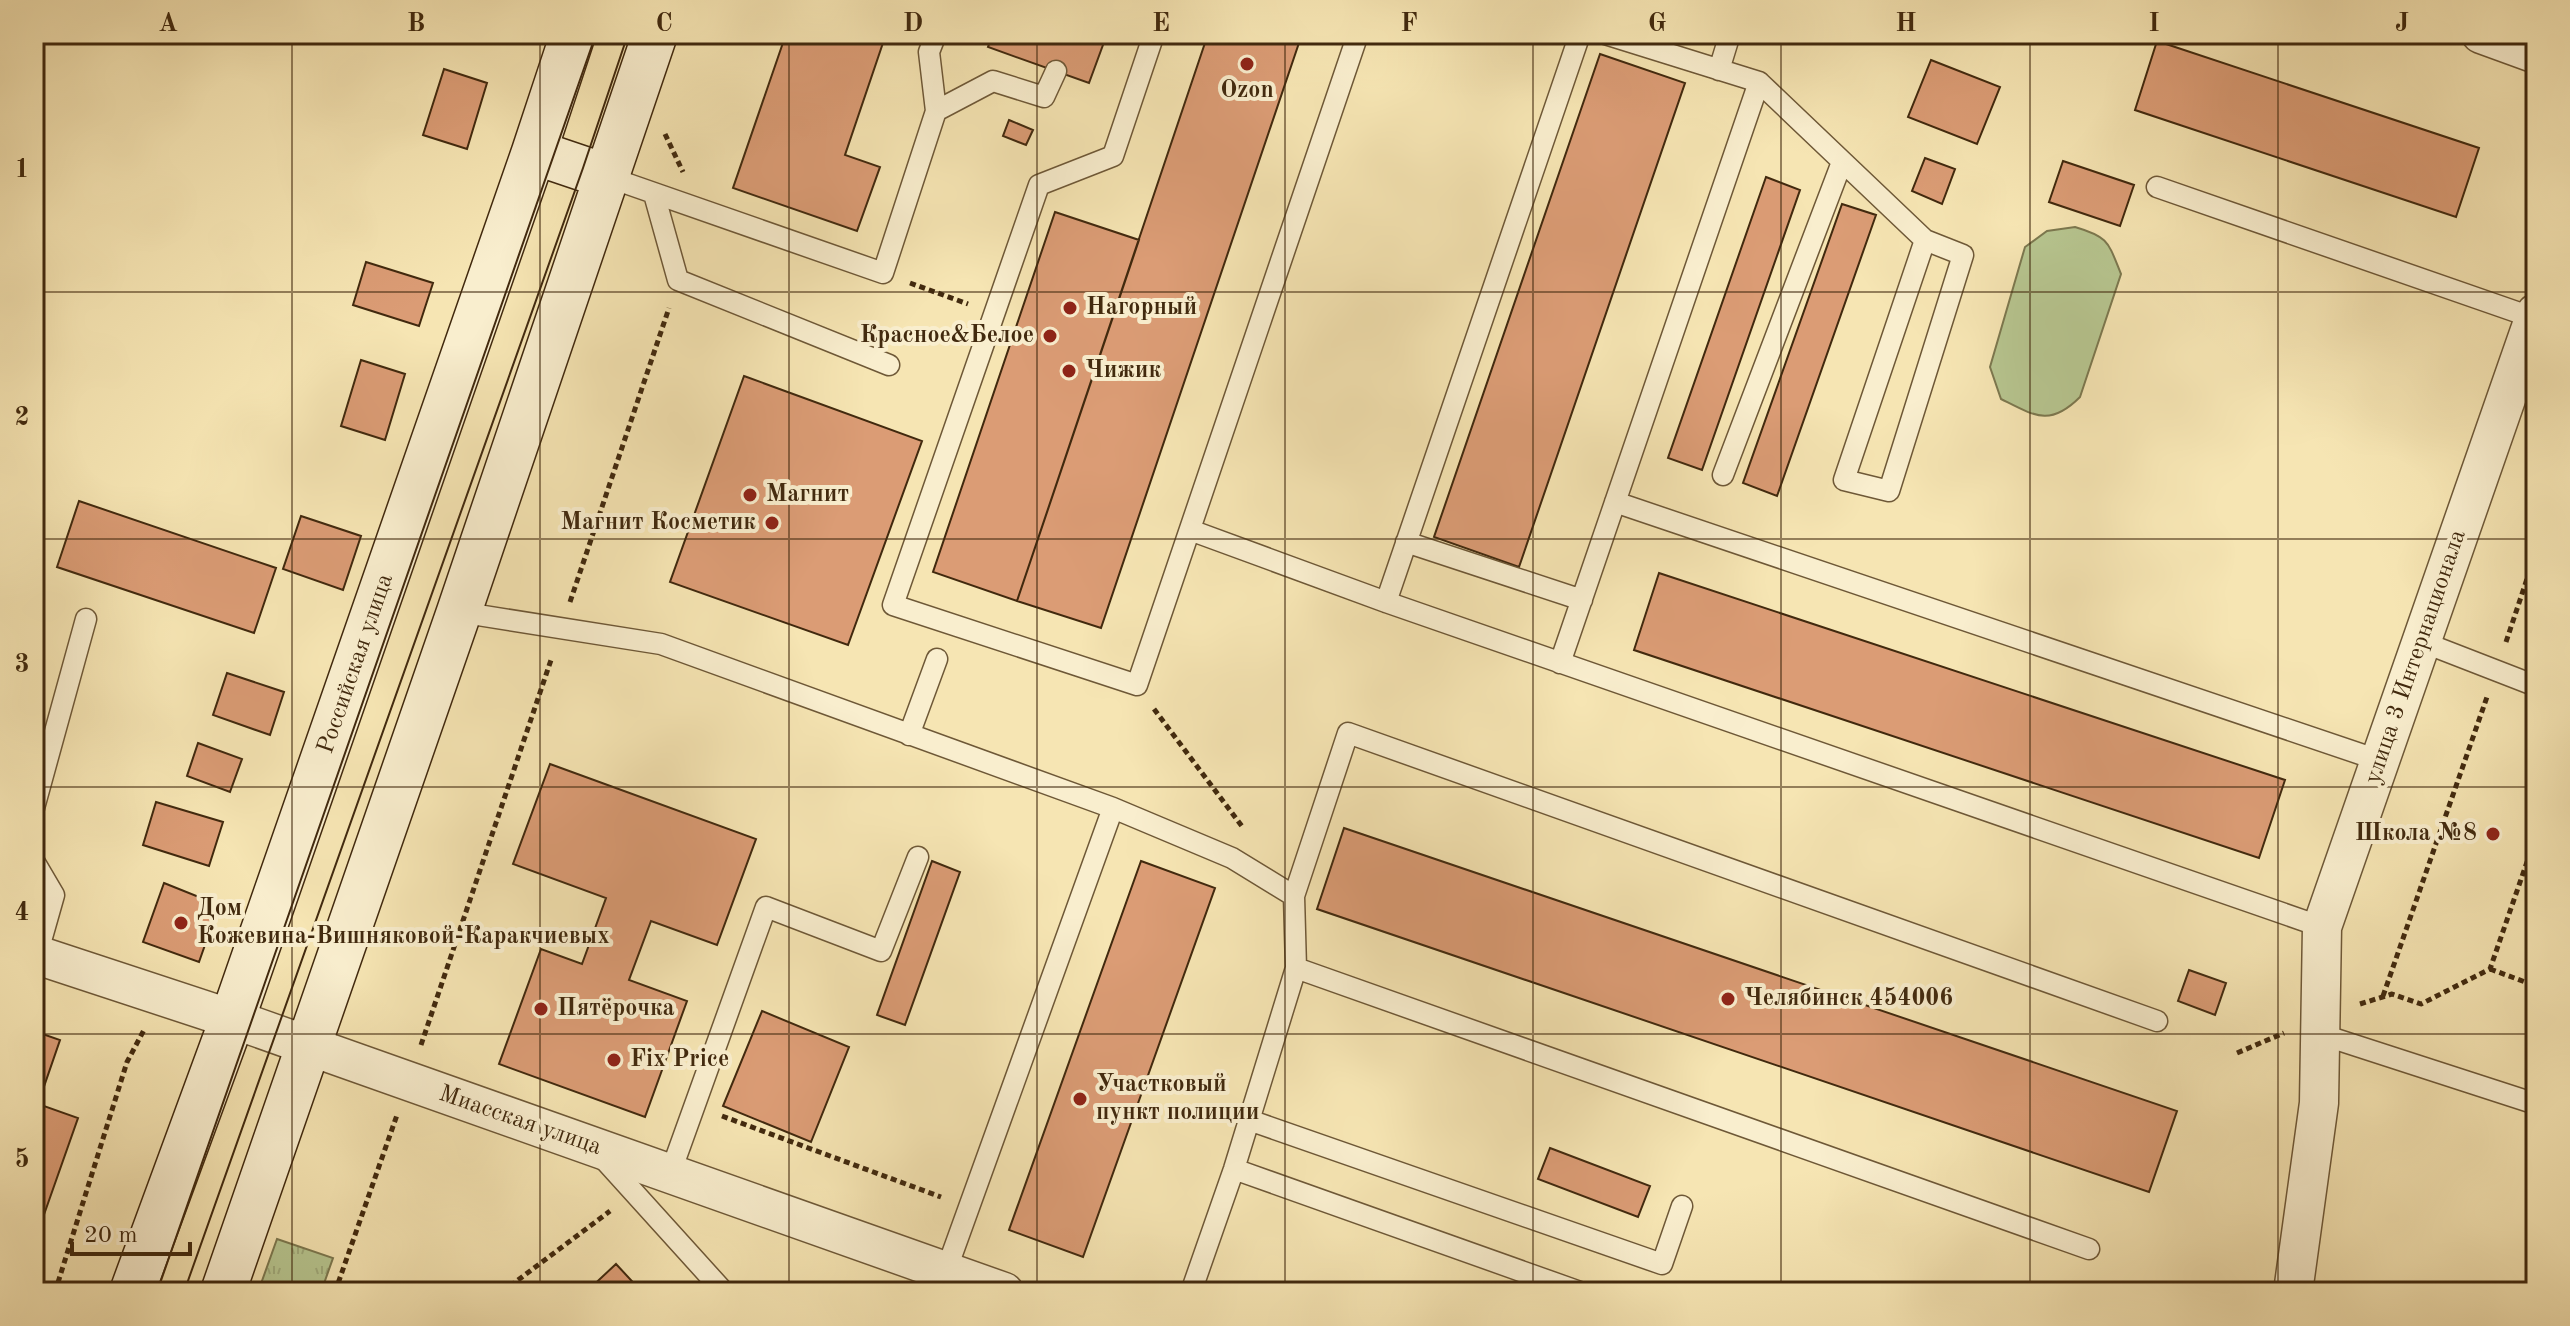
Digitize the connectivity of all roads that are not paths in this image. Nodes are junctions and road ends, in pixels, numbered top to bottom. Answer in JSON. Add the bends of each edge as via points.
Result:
{"nodes":[{"id":1,"x":573,"y":34,"type":"edge"},
{"id":2,"x":655,"y":34,"type":"edge"},
{"id":3,"x":936,"y":34,"type":"edge"},
{"id":4,"x":1154,"y":34,"type":"edge"},
{"id":5,"x":1358,"y":34,"type":"edge"},
{"id":6,"x":1580,"y":34,"type":"edge"},
{"id":7,"x":1605,"y":34,"type":"edge"},
{"id":8,"x":1730,"y":34,"type":"edge"},
{"id":9,"x":2481,"y":34,"type":"edge"},
{"id":10,"x":2536,"y":54,"type":"edge"},
{"id":11,"x":1719,"y":70,"type":"junction"},
{"id":12,"x":1056,"y":71,"type":"dead end"},
{"id":13,"x":1759,"y":82,"type":"junction"},
{"id":14,"x":936,"y":111,"type":"junction"},
{"id":15,"x":534,"y":152,"type":"junction"},
{"id":16,"x":1842,"y":162,"type":"junction"},
{"id":17,"x":608,"y":177,"type":"junction"},
{"id":18,"x":2157,"y":187,"type":"dead end"},
{"id":19,"x":654,"y":194,"type":"junction"},
{"id":20,"x":1925,"y":240,"type":"junction"},
{"id":21,"x":2535,"y":315,"type":"edge"},
{"id":22,"x":889,"y":365,"type":"dead end"},
{"id":23,"x":1723,"y":475,"type":"dead end"},
{"id":24,"x":1615,"y":502,"type":"junction"},
{"id":25,"x":1190,"y":530,"type":"junction"},
{"id":26,"x":1406,"y":542,"type":"junction"},
{"id":27,"x":1582,"y":600,"type":"junction"},
{"id":28,"x":1386,"y":602,"type":"junction"},
{"id":29,"x":459,"y":612,"type":"junction"},
{"id":30,"x":86,"y":619,"type":"dead end"},
{"id":31,"x":2420,"y":641,"type":"junction"},
{"id":32,"x":937,"y":659,"type":"dead end"},
{"id":33,"x":1560,"y":663,"type":"junction"},
{"id":34,"x":2536,"y":686,"type":"edge"},
{"id":35,"x":909,"y":735,"type":"junction"},
{"id":36,"x":2381,"y":761,"type":"junction"},
{"id":37,"x":34,"y":808,"type":"edge"},
{"id":38,"x":1113,"y":808,"type":"junction"},
{"id":39,"x":918,"y":857,"type":"dead end"},
{"id":40,"x":34,"y":861,"type":"edge"},
{"id":41,"x":1294,"y":896,"type":"junction"},
{"id":42,"x":2322,"y":927,"type":"junction"},
{"id":43,"x":36,"y":955,"type":"edge"},
{"id":44,"x":1296,"y":968,"type":"junction"},
{"id":45,"x":232,"y":1020,"type":"junction"},
{"id":46,"x":2157,"y":1021,"type":"dead end"},
{"id":47,"x":2320,"y":1026,"type":"junction"},
{"id":48,"x":309,"y":1047,"type":"junction"},
{"id":49,"x":2536,"y":1104,"type":"edge"},
{"id":50,"x":1249,"y":1120,"type":"junction"},
{"id":51,"x":592,"y":1147,"type":"junction"},
{"id":52,"x":1234,"y":1169,"type":"junction"},
{"id":53,"x":670,"y":1174,"type":"junction"},
{"id":54,"x":1682,"y":1206,"type":"dead end"},
{"id":55,"x":2089,"y":1249,"type":"dead end"},
{"id":56,"x":946,"y":1271,"type":"junction"},
{"id":57,"x":132,"y":1292,"type":"edge"},
{"id":58,"x":223,"y":1292,"type":"edge"},
{"id":59,"x":724,"y":1292,"type":"edge"},
{"id":60,"x":1004,"y":1292,"type":"edge"},
{"id":61,"x":1191,"y":1292,"type":"edge"},
{"id":62,"x":1580,"y":1292,"type":"edge"},
{"id":63,"x":2293,"y":1292,"type":"edge"}],
"edges":[{"from":1,"to":15,"type":"main road","name":"Российская улица"},
{"from":2,"to":17,"type":"main road"},
{"from":3,"to":14,"type":"lane","via":[[929,52]]},
{"from":4,"to":25,"type":"lane","via":[[1113,156],[1039,185],[893,605],[1137,685]]},
{"from":5,"to":25,"type":"lane"},
{"from":6,"to":26,"type":"lane"},
{"from":7,"to":11,"type":"lane"},
{"from":8,"to":11,"type":"lane"},
{"from":9,"to":10,"type":"street"},
{"from":11,"to":13,"type":"lane"},
{"from":12,"to":14,"type":"lane","via":[[1044,97],[993,81]]},
{"from":13,"to":16,"type":"lane"},
{"from":13,"to":24,"type":"lane"},
{"from":14,"to":19,"type":"lane","via":[[883,273]]},
{"from":15,"to":17,"type":"main road"},
{"from":15,"to":45,"type":"main road","name":"Российская улица"},
{"from":16,"to":20,"type":"lane"},
{"from":16,"to":23,"type":"lane"},
{"from":17,"to":19,"type":"lane"},
{"from":17,"to":29,"type":"main road"},
{"from":18,"to":21,"type":"lane"},
{"from":19,"to":22,"type":"lane","via":[[678,280]]},
{"from":20,"to":20,"type":"lane","via":[[1844,480],[1889,491],[1963,255]]},
{"from":21,"to":31,"type":"street","name":"улица 3 Интернационала"},
{"from":24,"to":27,"type":"lane"},
{"from":24,"to":36,"type":"lane"},
{"from":25,"to":28,"type":"lane"},
{"from":26,"to":27,"type":"lane"},
{"from":26,"to":28,"type":"lane"},
{"from":27,"to":33,"type":"lane"},
{"from":28,"to":33,"type":"lane"},
{"from":29,"to":35,"type":"lane","via":[[661,644]]},
{"from":29,"to":48,"type":"main road"},
{"from":30,"to":37,"type":"lane"},
{"from":31,"to":34,"type":"lane"},
{"from":31,"to":36,"type":"street","name":"улица 3 Интернационала"},
{"from":32,"to":35,"type":"lane"},
{"from":33,"to":42,"type":"lane"},
{"from":35,"to":38,"type":"lane"},
{"from":36,"to":42,"type":"street","name":"улица 3 Интернационала"},
{"from":38,"to":41,"type":"lane","via":[[1232,858]]},
{"from":38,"to":56,"type":"lane"},
{"from":39,"to":53,"type":"lane","via":[[881,951],[766,907]]},
{"from":40,"to":43,"type":"lane","via":[[54,895]]},
{"from":41,"to":44,"type":"lane"},
{"from":41,"to":46,"type":"lane","via":[[1348,733]]},
{"from":42,"to":47,"type":"street","name":"улица 3 Интернационала"},
{"from":43,"to":45,"type":"street","name":"Миасская улица"},
{"from":44,"to":50,"type":"lane"},
{"from":44,"to":55,"type":"lane"},
{"from":45,"to":48,"type":"street","name":"Миасская улица"},
{"from":45,"to":57,"type":"main road","name":"Российская улица"},
{"from":47,"to":49,"type":"lane"},
{"from":47,"to":63,"type":"street","name":"улица 3 Интернационала","via":[[2319,1103]]},
{"from":48,"to":51,"type":"street","name":"Миасская улица"},
{"from":48,"to":58,"type":"main road"},
{"from":50,"to":52,"type":"lane"},
{"from":50,"to":54,"type":"lane","via":[[1662,1264]]},
{"from":51,"to":53,"type":"street","name":"Миасская улица"},
{"from":51,"to":59,"type":"lane"},
{"from":52,"to":61,"type":"lane"},
{"from":52,"to":62,"type":"lane"},
{"from":53,"to":56,"type":"street","name":"Миасская улица"},
{"from":56,"to":60,"type":"street","name":"Миасская улица"}]}
